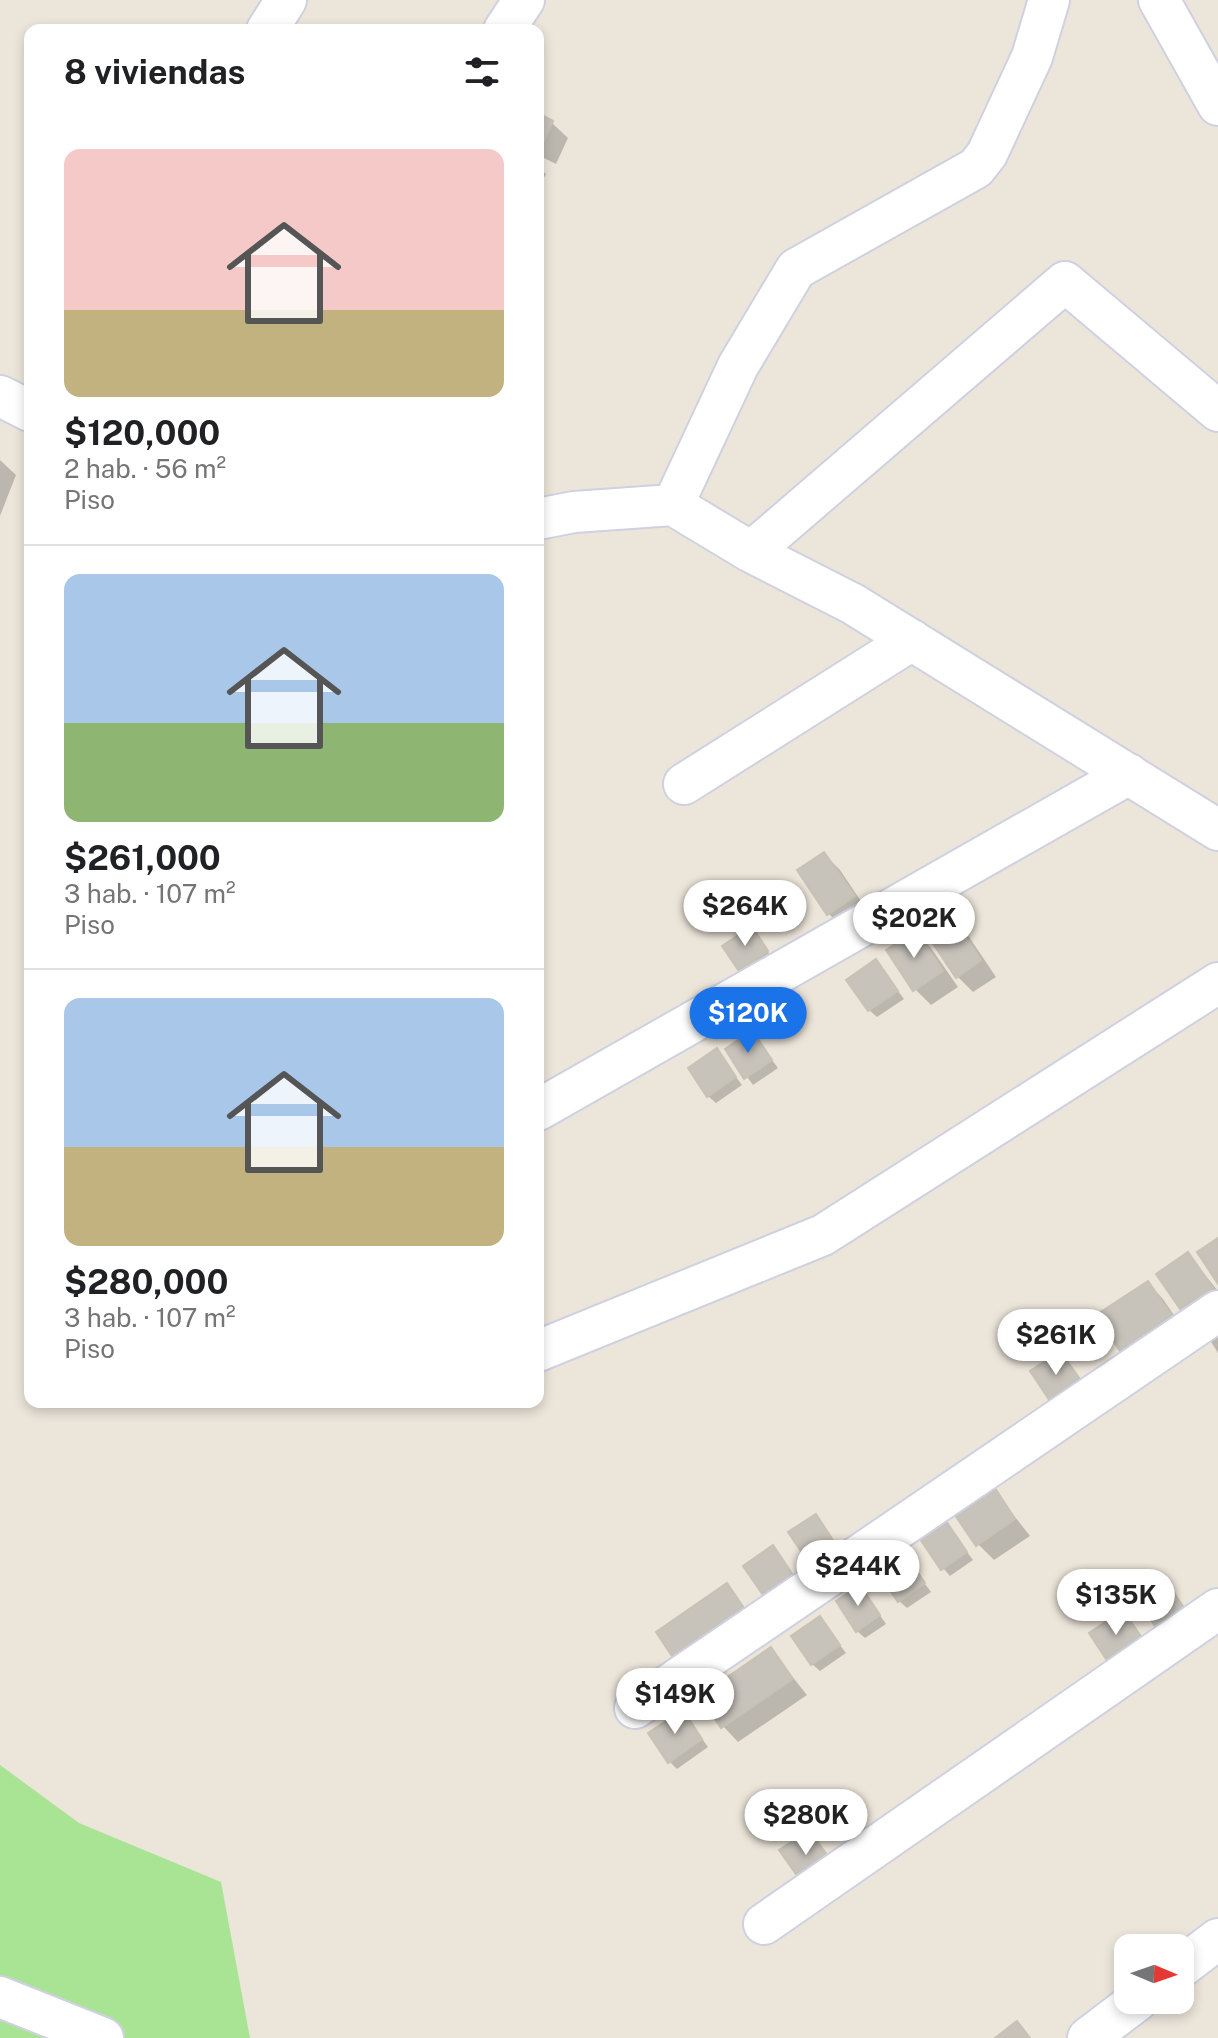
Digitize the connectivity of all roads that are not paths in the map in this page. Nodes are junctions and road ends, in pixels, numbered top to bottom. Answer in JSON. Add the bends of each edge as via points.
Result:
{"nodes":[{"id":1,"x":286,"y":0,"type":"edge"},
{"id":2,"x":524,"y":0,"type":"edge"},
{"id":3,"x":1049,"y":0,"type":"edge"},
{"id":4,"x":1159,"y":0,"type":"edge"},
{"id":5,"x":271,"y":24,"type":"edge"},
{"id":6,"x":508,"y":24,"type":"edge"},
{"id":7,"x":1218,"y":105,"type":"edge"},
{"id":8,"x":0,"y":396,"type":"edge"},
{"id":9,"x":24,"y":408,"type":"edge"},
{"id":10,"x":1218,"y":411,"type":"edge"},
{"id":11,"x":673,"y":505,"type":"junction"},
{"id":12,"x":544,"y":518,"type":"edge"},
{"id":13,"x":751,"y":552,"type":"junction"},
{"id":14,"x":912,"y":640,"type":"junction"},
{"id":15,"x":1129,"y":774,"type":"junction"},
{"id":16,"x":684,"y":784,"type":"dead end"},
{"id":17,"x":1218,"y":830,"type":"edge"},
{"id":18,"x":1218,"y":983,"type":"edge"},
{"id":19,"x":544,"y":1107,"type":"edge"},
{"id":20,"x":1218,"y":1311,"type":"edge"},
{"id":21,"x":544,"y":1349,"type":"edge"},
{"id":22,"x":1218,"y":1609,"type":"edge"},
{"id":23,"x":635,"y":1708,"type":"dead end"},
{"id":24,"x":764,"y":1924,"type":"dead end"},
{"id":25,"x":1218,"y":1939,"type":"edge"},
{"id":26,"x":1194,"y":1957,"type":"edge"},
{"id":27,"x":0,"y":1997,"type":"edge"},
{"id":28,"x":1120,"y":2014,"type":"edge"},
{"id":29,"x":103,"y":2038,"type":"edge"},
{"id":30,"x":1088,"y":2038,"type":"edge"}],
"edges":[{"from":1,"to":5,"type":"street"},
{"from":2,"to":6,"type":"street"},
{"from":3,"to":11,"type":"street","via":[[1032,57],[976,168],[796,269],[738,366]]},
{"from":4,"to":7,"type":"street"},
{"from":8,"to":9,"type":"street"},
{"from":10,"to":13,"type":"street","via":[[1065,282]]},
{"from":11,"to":12,"type":"street"},
{"from":11,"to":13,"type":"street"},
{"from":13,"to":14,"type":"street"},
{"from":14,"to":15,"type":"street"},
{"from":14,"to":16,"type":"street"},
{"from":15,"to":17,"type":"street"},
{"from":15,"to":19,"type":"street"},
{"from":18,"to":21,"type":"street","via":[[823,1235]]},
{"from":20,"to":23,"type":"street"},
{"from":22,"to":24,"type":"street"},
{"from":25,"to":26,"type":"street"},
{"from":27,"to":29,"type":"street"},
{"from":28,"to":30,"type":"street"}]}
